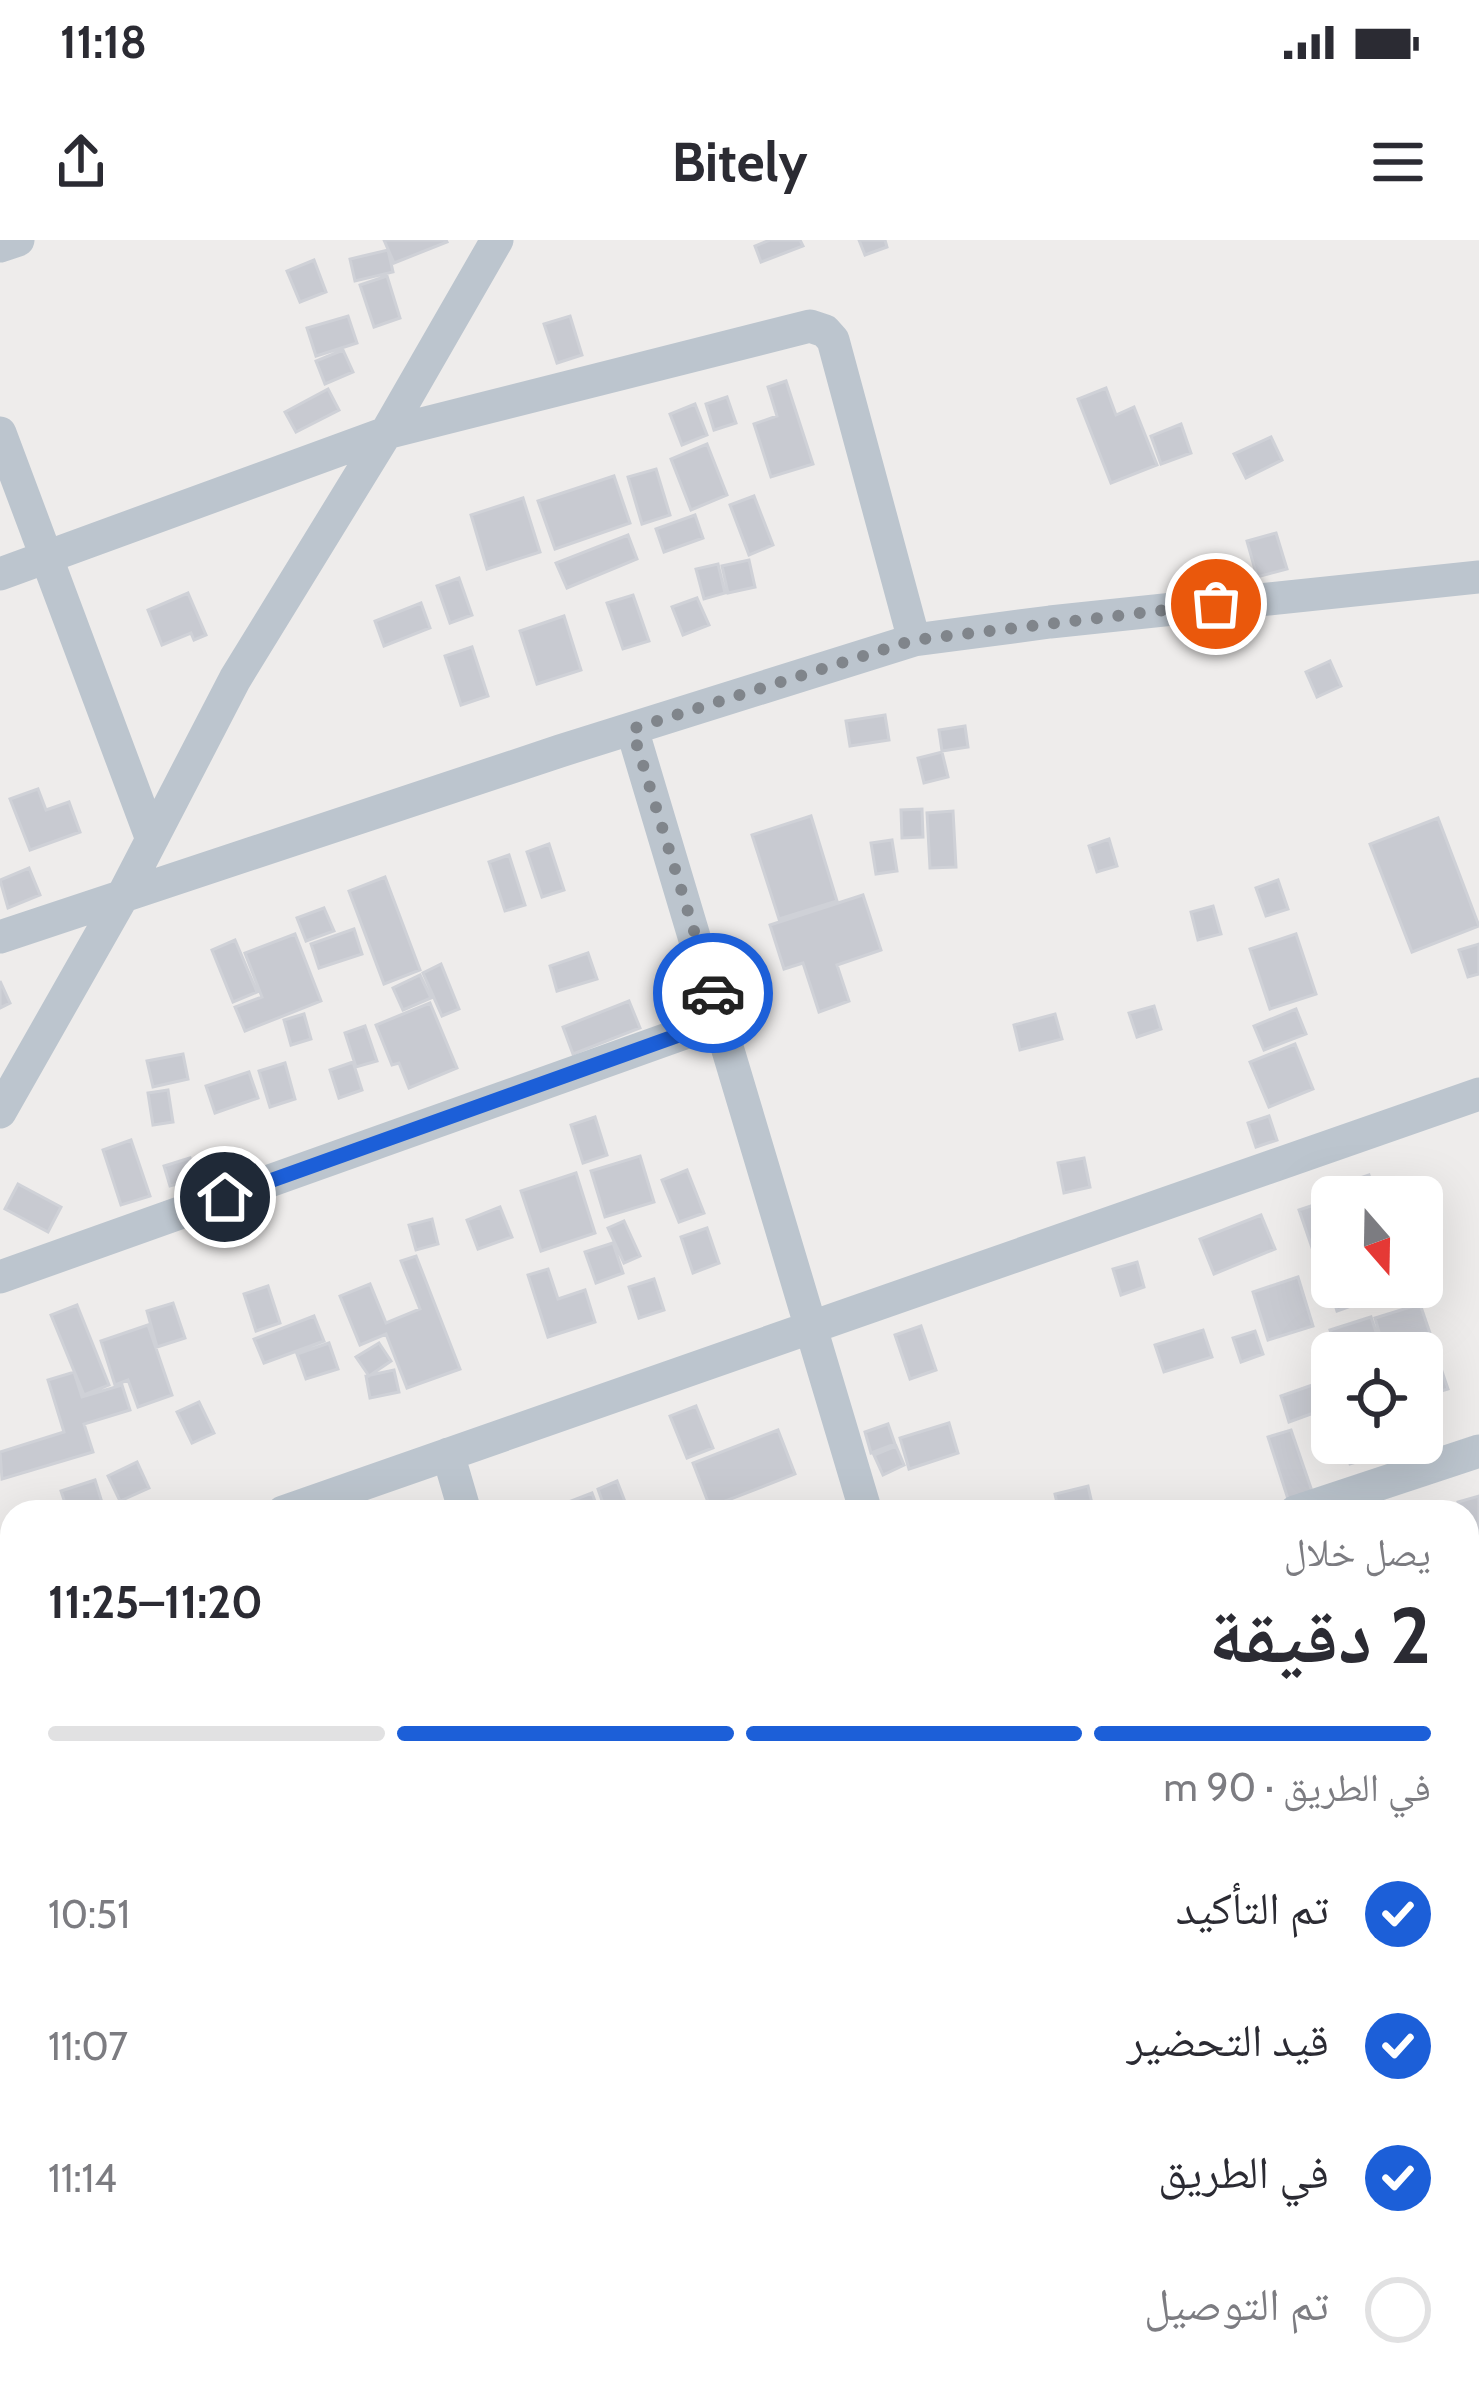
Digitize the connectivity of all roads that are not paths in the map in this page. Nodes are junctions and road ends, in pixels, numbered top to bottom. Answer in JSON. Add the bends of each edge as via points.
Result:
{"nodes":[{"id":1,"x":18,"y":240,"type":"edge"},
{"id":2,"x":496,"y":240,"type":"edge"},
{"id":3,"x":0,"y":246,"type":"edge"},
{"id":4,"x":386,"y":433,"type":"junction"},
{"id":5,"x":0,"y":434,"type":"edge"},
{"id":6,"x":44,"y":558,"type":"junction"},
{"id":7,"x":0,"y":574,"type":"edge"},
{"id":8,"x":1479,"y":577,"type":"edge"},
{"id":9,"x":914,"y":640,"type":"junction"},
{"id":10,"x":632,"y":729,"type":"junction"},
{"id":11,"x":151,"y":837,"type":"junction"},
{"id":12,"x":121,"y":899,"type":"junction"},
{"id":13,"x":0,"y":937,"type":"edge"},
{"id":14,"x":721,"y":1020,"type":"junction"},
{"id":15,"x":1479,"y":1094,"type":"edge"},
{"id":16,"x":0,"y":1112,"type":"edge"},
{"id":17,"x":0,"y":1277,"type":"edge"},
{"id":18,"x":813,"y":1325,"type":"junction"},
{"id":19,"x":1479,"y":1451,"type":"edge"},
{"id":20,"x":448,"y":1454,"type":"junction"},
{"id":21,"x":317,"y":1500,"type":"edge"},
{"id":22,"x":461,"y":1500,"type":"edge"},
{"id":23,"x":863,"y":1500,"type":"edge"},
{"id":24,"x":1331,"y":1500,"type":"edge"}],
"edges":[{"from":1,"to":3,"type":"street"},
{"from":2,"to":4,"type":"street"},
{"from":4,"to":6,"type":"street"},
{"from":4,"to":9,"type":"street","via":[[794,328],[825,331]]},
{"from":4,"to":11,"type":"street","via":[[235,679]]},
{"from":5,"to":6,"type":"street"},
{"from":6,"to":7,"type":"street"},
{"from":6,"to":11,"type":"street"},
{"from":8,"to":9,"type":"street"},
{"from":9,"to":10,"type":"street"},
{"from":10,"to":12,"type":"street"},
{"from":10,"to":14,"type":"street"},
{"from":11,"to":12,"type":"street"},
{"from":12,"to":13,"type":"street"},
{"from":12,"to":16,"type":"street"},
{"from":14,"to":17,"type":"street"},
{"from":14,"to":18,"type":"street"},
{"from":15,"to":18,"type":"street"},
{"from":18,"to":20,"type":"street"},
{"from":18,"to":23,"type":"street"},
{"from":19,"to":24,"type":"street"},
{"from":20,"to":21,"type":"street"},
{"from":20,"to":22,"type":"street"}]}
